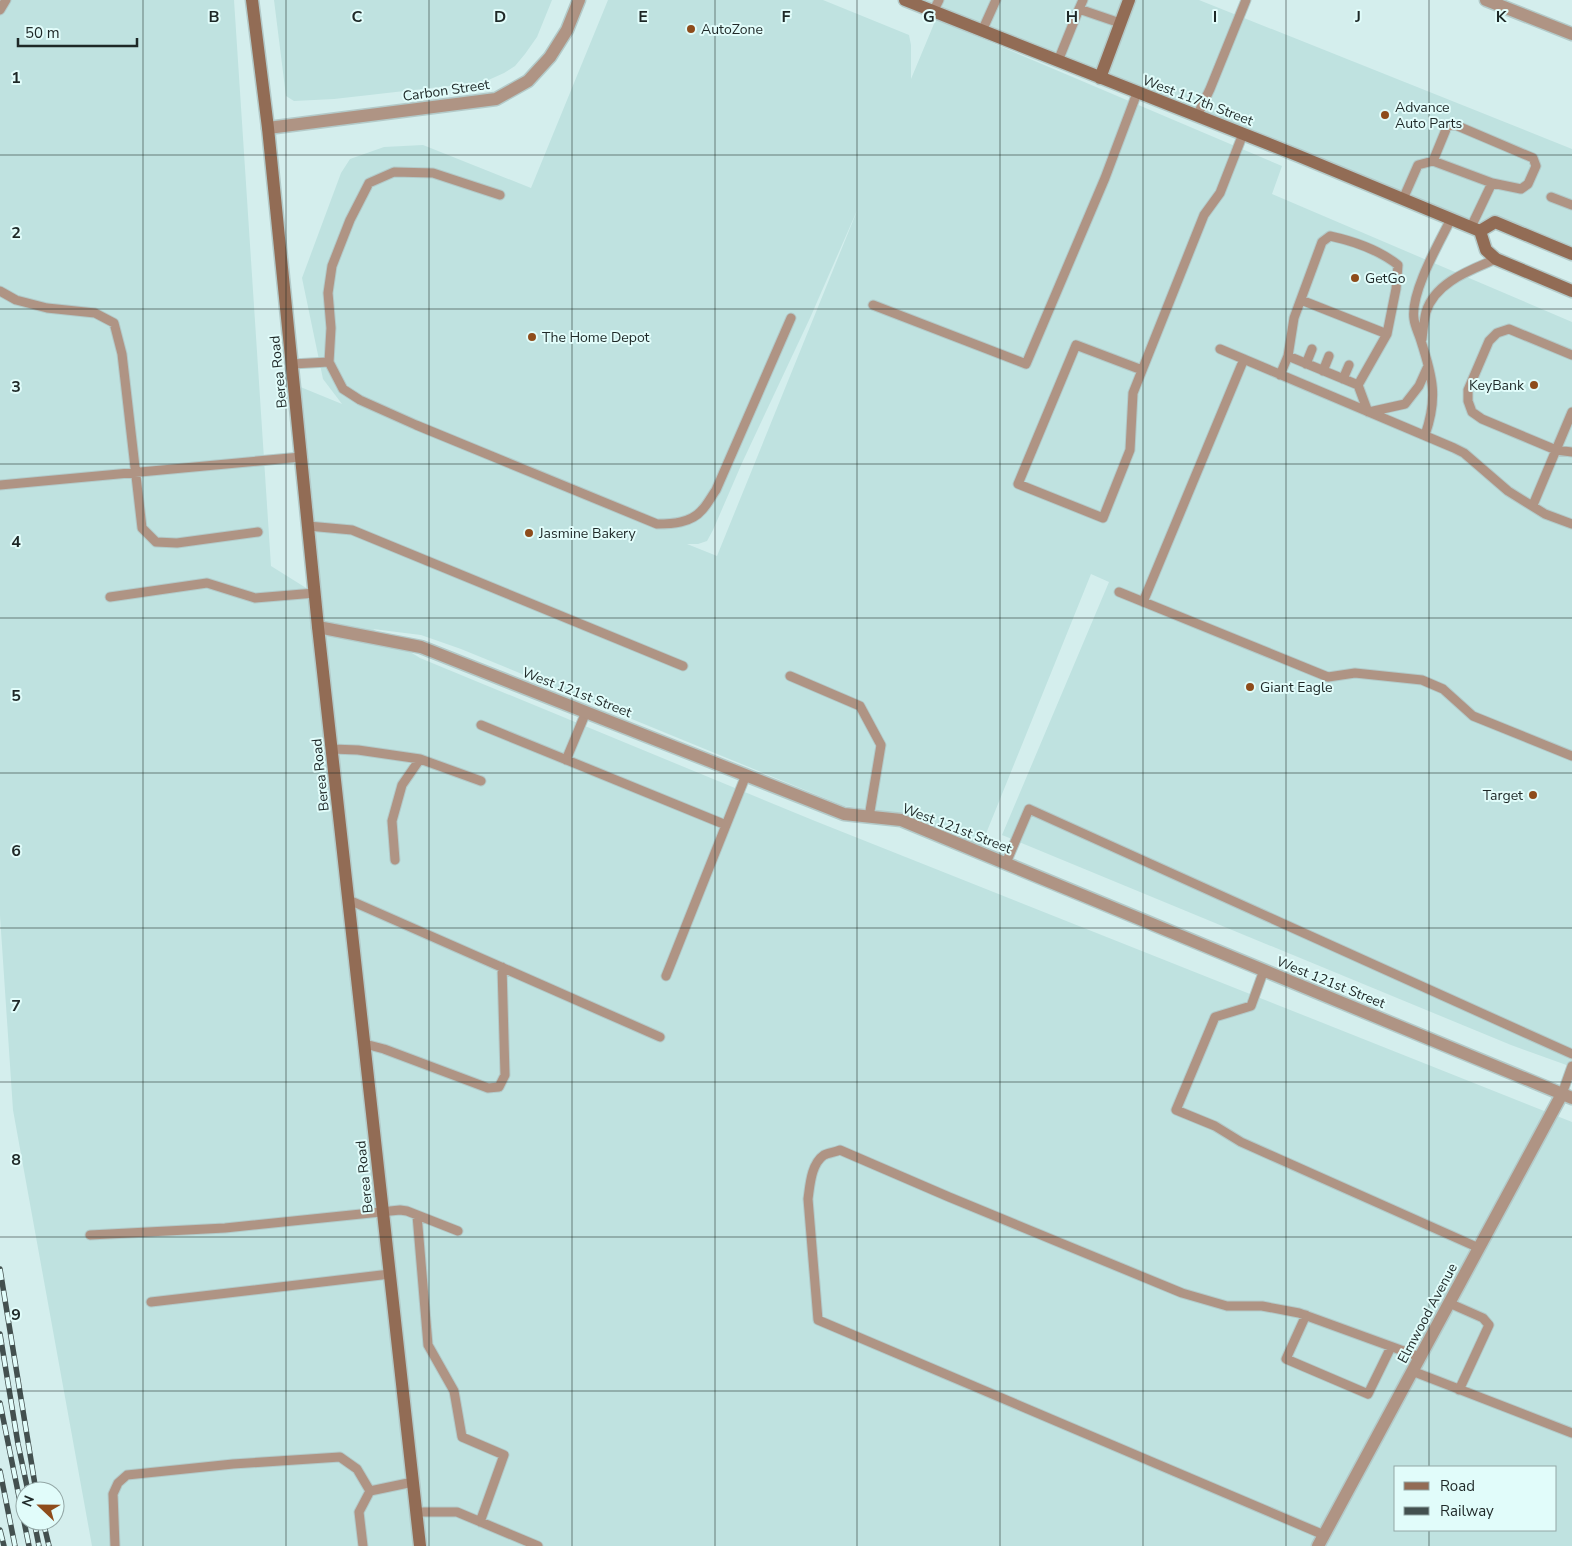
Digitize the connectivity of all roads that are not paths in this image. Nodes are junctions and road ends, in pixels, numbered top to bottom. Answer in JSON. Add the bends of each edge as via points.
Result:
{"nodes":[{"id":1,"x":6,"y":0,"type":"edge"},
{"id":2,"x":252,"y":0,"type":"edge"},
{"id":3,"x":579,"y":0,"type":"edge"},
{"id":4,"x":905,"y":0,"type":"edge"},
{"id":5,"x":996,"y":0,"type":"edge"},
{"id":6,"x":1083,"y":0,"type":"edge"},
{"id":7,"x":1129,"y":0,"type":"edge"},
{"id":8,"x":1246,"y":0,"type":"edge"},
{"id":9,"x":1486,"y":0,"type":"edge"},
{"id":10,"x":936,"y":6,"type":"edge"},
{"id":11,"x":1079,"y":9,"type":"junction"},
{"id":12,"x":0,"y":10,"type":"edge"},
{"id":13,"x":1120,"y":23,"type":"junction"},
{"id":14,"x":982,"y":31,"type":"junction"},
{"id":15,"x":1572,"y":34,"type":"edge"},
{"id":16,"x":1058,"y":61,"type":"junction"},
{"id":17,"x":1100,"y":78,"type":"junction"},
{"id":18,"x":1137,"y":92,"type":"junction"},
{"id":19,"x":1197,"y":116,"type":"junction"},
{"id":20,"x":268,"y":128,"type":"junction"},
{"id":21,"x":1243,"y":134,"type":"junction"},
{"id":22,"x":1460,"y":159,"type":"dead end"},
{"id":23,"x":1433,"y":160,"type":"junction"},
{"id":24,"x":1485,"y":169,"type":"dead end"},
{"id":25,"x":1456,"y":170,"type":"junction"},
{"id":26,"x":1481,"y":179,"type":"junction"},
{"id":27,"x":1492,"y":183,"type":"junction"},
{"id":28,"x":500,"y":195,"type":"dead end"},
{"id":29,"x":1551,"y":197,"type":"dead end"},
{"id":30,"x":1404,"y":199,"type":"junction"},
{"id":31,"x":1572,"y":205,"type":"edge"},
{"id":32,"x":1450,"y":219,"type":"junction"},
{"id":33,"x":1475,"y":229,"type":"junction"},
{"id":34,"x":1572,"y":254,"type":"edge"},
{"id":35,"x":1496,"y":259,"type":"junction"},
{"id":36,"x":1572,"y":291,"type":"edge"},
{"id":37,"x":0,"y":292,"type":"edge"},
{"id":38,"x":1301,"y":300,"type":"junction"},
{"id":39,"x":873,"y":305,"type":"dead end"},
{"id":40,"x":791,"y":318,"type":"dead end"},
{"id":41,"x":1365,"y":326,"type":"junction"},
{"id":42,"x":1387,"y":334,"type":"junction"},
{"id":43,"x":1361,"y":336,"type":"dead end"},
{"id":44,"x":1422,"y":342,"type":"junction"},
{"id":45,"x":1220,"y":349,"type":"dead end"},
{"id":46,"x":1312,"y":349,"type":"dead end"},
{"id":47,"x":1572,"y":355,"type":"edge"},
{"id":48,"x":1288,"y":356,"type":"junction"},
{"id":49,"x":1330,"y":356,"type":"dead end"},
{"id":50,"x":1244,"y":360,"type":"junction"},
{"id":51,"x":329,"y":362,"type":"junction"},
{"id":52,"x":292,"y":364,"type":"junction"},
{"id":53,"x":1306,"y":364,"type":"junction"},
{"id":54,"x":1349,"y":365,"type":"dead end"},
{"id":55,"x":1428,"y":366,"type":"junction"},
{"id":56,"x":1142,"y":370,"type":"junction"},
{"id":57,"x":1323,"y":370,"type":"junction"},
{"id":58,"x":1280,"y":375,"type":"junction"},
{"id":59,"x":1343,"y":379,"type":"junction"},
{"id":60,"x":1358,"y":385,"type":"junction"},
{"id":61,"x":1368,"y":412,"type":"junction"},
{"id":62,"x":1572,"y":412,"type":"edge"},
{"id":63,"x":1425,"y":435,"type":"junction"},
{"id":64,"x":1556,"y":450,"type":"junction"},
{"id":65,"x":1572,"y":452,"type":"edge"},
{"id":66,"x":301,"y":457,"type":"junction"},
{"id":67,"x":136,"y":472,"type":"junction"},
{"id":68,"x":0,"y":485,"type":"edge"},
{"id":69,"x":1533,"y":505,"type":"junction"},
{"id":70,"x":1572,"y":513,"type":"edge"},
{"id":71,"x":1570,"y":524,"type":"edge"},
{"id":72,"x":308,"y":526,"type":"junction"},
{"id":73,"x":258,"y":532,"type":"dead end"},
{"id":74,"x":1119,"y":592,"type":"dead end"},
{"id":75,"x":315,"y":593,"type":"junction"},
{"id":76,"x":110,"y":596,"type":"dead end"},
{"id":77,"x":1143,"y":602,"type":"junction"},
{"id":78,"x":318,"y":627,"type":"junction"},
{"id":79,"x":683,"y":666,"type":"dead end"},
{"id":80,"x":790,"y":676,"type":"dead end"},
{"id":81,"x":586,"y":712,"type":"junction"},
{"id":82,"x":481,"y":725,"type":"dead end"},
{"id":83,"x":332,"y":750,"type":"junction"},
{"id":84,"x":1572,"y":756,"type":"edge"},
{"id":85,"x":420,"y":759,"type":"junction"},
{"id":86,"x":566,"y":760,"type":"junction"},
{"id":87,"x":746,"y":775,"type":"junction"},
{"id":88,"x":481,"y":780,"type":"dead end"},
{"id":89,"x":869,"y":817,"type":"junction"},
{"id":90,"x":726,"y":825,"type":"junction"},
{"id":91,"x":396,"y":860,"type":"dead end"},
{"id":92,"x":1006,"y":863,"type":"junction"},
{"id":93,"x":349,"y":900,"type":"junction"},
{"id":94,"x":502,"y":967,"type":"junction"},
{"id":95,"x":1264,"y":970,"type":"junction"},
{"id":96,"x":666,"y":976,"type":"dead end"},
{"id":97,"x":660,"y":1038,"type":"dead end"},
{"id":98,"x":365,"y":1044,"type":"junction"},
{"id":99,"x":1572,"y":1054,"type":"edge"},
{"id":100,"x":1572,"y":1066,"type":"edge"},
{"id":101,"x":1567,"y":1096,"type":"edge"},
{"id":102,"x":383,"y":1211,"type":"junction"},
{"id":103,"x":416,"y":1214,"type":"junction"},
{"id":104,"x":458,"y":1231,"type":"dead end"},
{"id":105,"x":90,"y":1235,"type":"dead end"},
{"id":106,"x":1479,"y":1248,"type":"junction"},
{"id":107,"x":390,"y":1274,"type":"junction"},
{"id":108,"x":151,"y":1302,"type":"dead end"},
{"id":109,"x":1449,"y":1303,"type":"junction"},
{"id":110,"x":1306,"y":1315,"type":"junction"},
{"id":111,"x":1391,"y":1347,"type":"junction"},
{"id":112,"x":1420,"y":1357,"type":"junction"},
{"id":113,"x":1412,"y":1371,"type":"junction"},
{"id":114,"x":1459,"y":1390,"type":"junction"},
{"id":115,"x":1572,"y":1433,"type":"edge"},
{"id":116,"x":413,"y":1482,"type":"junction"},
{"id":117,"x":370,"y":1492,"type":"junction"},
{"id":118,"x":417,"y":1512,"type":"junction"},
{"id":119,"x":480,"y":1522,"type":"junction"},
{"id":120,"x":1321,"y":1540,"type":"edge"},
{"id":121,"x":115,"y":1546,"type":"edge"},
{"id":122,"x":363,"y":1546,"type":"edge"},
{"id":123,"x":420,"y":1546,"type":"edge"},
{"id":124,"x":538,"y":1546,"type":"edge"}],
"edges":[{"from":1,"to":12,"type":"lane"},
{"from":2,"to":20,"type":"main road","name":"Berea Road"},
{"from":3,"to":20,"type":"street","name":"Carbon Street","via":[[567,30],[550,57],[528,81],[496,99]]},
{"from":4,"to":10,"type":"main road","name":"West 117th Street"},
{"from":5,"to":14,"type":"lane"},
{"from":6,"to":11,"type":"lane"},
{"from":7,"to":13,"type":"main road"},
{"from":8,"to":19,"type":"lane"},
{"from":9,"to":15,"type":"street"},
{"from":10,"to":14,"type":"main road","name":"West 117th Street"},
{"from":11,"to":13,"type":"lane"},
{"from":11,"to":16,"type":"lane"},
{"from":13,"to":17,"type":"main road"},
{"from":14,"to":16,"type":"main road","name":"West 117th Street"},
{"from":16,"to":17,"type":"main road","name":"West 117th Street"},
{"from":17,"to":18,"type":"main road","name":"West 117th Street"},
{"from":18,"to":19,"type":"main road","name":"West 117th Street"},
{"from":18,"to":39,"type":"lane","via":[[1105,178],[1026,364]]},
{"from":19,"to":21,"type":"main road","name":"West 117th Street"},
{"from":20,"to":52,"type":"main road","name":"Berea Road"},
{"from":21,"to":30,"type":"main road","name":"West 117th Street"},
{"from":21,"to":56,"type":"lane","via":[[1220,193],[1204,216]]},
{"from":22,"to":25,"type":"lane"},
{"from":23,"to":25,"type":"lane"},
{"from":23,"to":27,"type":"lane","via":[[1447,127],[1453,124],[1470,135],[1533,158],[1536,166],[1528,184],[1521,189]]},
{"from":23,"to":30,"type":"lane","via":[[1418,165]]},
{"from":24,"to":26,"type":"lane"},
{"from":25,"to":26,"type":"lane"},
{"from":26,"to":27,"type":"lane"},
{"from":27,"to":33,"type":"lane"},
{"from":28,"to":51,"type":"lane","via":[[433,173],[394,172],[369,183],[332,266],[328,293]]},
{"from":29,"to":31,"type":"lane"},
{"from":30,"to":32,"type":"main road","name":"West 117th Street"},
{"from":32,"to":33,"type":"main road","name":"West 117th Street"},
{"from":32,"to":44,"type":"lane","via":[[1415,301],[1414,319]]},
{"from":33,"to":34,"type":"main road","via":[[1495,222]]},
{"from":33,"to":35,"type":"main road","via":[[1486,250]]},
{"from":35,"to":36,"type":"main road"},
{"from":35,"to":44,"type":"lane","via":[[1453,279],[1438,292],[1427,310]]},
{"from":37,"to":67,"type":"lane","via":[[47,308],[95,313],[114,323],[122,354]]},
{"from":38,"to":41,"type":"lane","via":[[1326,315]]},
{"from":38,"to":42,"type":"lane","via":[[1322,242],[1330,236],[1387,256],[1398,265]]},
{"from":38,"to":48,"type":"lane","via":[[1294,318]]},
{"from":40,"to":51,"type":"lane","via":[[716,490],[701,512],[675,524],[657,524],[360,400],[343,389]]},
{"from":41,"to":42,"type":"lane"},
{"from":41,"to":43,"type":"lane"},
{"from":42,"to":60,"type":"lane"},
{"from":44,"to":55,"type":"lane"},
{"from":45,"to":50,"type":"lane"},
{"from":46,"to":53,"type":"lane"},
{"from":47,"to":64,"type":"lane","via":[[1509,329],[1497,333],[1489,341],[1468,390],[1472,412],[1482,419]]},
{"from":48,"to":53,"type":"lane"},
{"from":48,"to":58,"type":"lane"},
{"from":49,"to":57,"type":"lane"},
{"from":50,"to":58,"type":"lane"},
{"from":50,"to":77,"type":"lane"},
{"from":51,"to":52,"type":"lane"},
{"from":52,"to":66,"type":"main road","name":"Berea Road"},
{"from":53,"to":57,"type":"lane"},
{"from":54,"to":59,"type":"lane"},
{"from":55,"to":61,"type":"lane","via":[[1405,404]]},
{"from":55,"to":63,"type":"lane","via":[[1434,398]]},
{"from":56,"to":56,"type":"lane","via":[[1133,393],[1130,450],[1103,518],[1018,484],[1076,344]]},
{"from":57,"to":59,"type":"lane"},
{"from":58,"to":61,"type":"lane"},
{"from":59,"to":60,"type":"lane"},
{"from":60,"to":61,"type":"lane"},
{"from":61,"to":63,"type":"lane"},
{"from":62,"to":64,"type":"lane"},
{"from":63,"to":69,"type":"lane","via":[[1464,453],[1508,491]]},
{"from":64,"to":65,"type":"lane"},
{"from":64,"to":69,"type":"lane"},
{"from":66,"to":67,"type":"lane"},
{"from":66,"to":72,"type":"main road","name":"Berea Road"},
{"from":67,"to":68,"type":"lane"},
{"from":67,"to":73,"type":"lane","via":[[142,528],[156,542],[177,543]]},
{"from":69,"to":71,"type":"lane","via":[[1545,514]]},
{"from":70,"to":71,"type":"lane"},
{"from":72,"to":75,"type":"main road","name":"Berea Road"},
{"from":72,"to":79,"type":"lane","via":[[352,530]]},
{"from":74,"to":77,"type":"lane"},
{"from":75,"to":76,"type":"lane","via":[[255,598],[207,583]]},
{"from":75,"to":78,"type":"main road","name":"Berea Road"},
{"from":77,"to":84,"type":"lane","via":[[1328,677],[1355,673],[1422,680],[1443,689],[1473,716]]},
{"from":78,"to":81,"type":"street","name":"West 121st Street","via":[[421,647]]},
{"from":78,"to":83,"type":"main road","name":"Berea Road"},
{"from":80,"to":89,"type":"lane","via":[[860,706],[881,745]]},
{"from":81,"to":86,"type":"lane"},
{"from":81,"to":87,"type":"street","name":"West 121st Street"},
{"from":82,"to":86,"type":"lane"},
{"from":83,"to":85,"type":"lane","via":[[358,750]]},
{"from":83,"to":93,"type":"main road","name":"Berea Road"},
{"from":85,"to":88,"type":"lane"},
{"from":85,"to":91,"type":"lane","via":[[402,785],[392,821]]},
{"from":86,"to":90,"type":"lane"},
{"from":87,"to":89,"type":"street","name":"West 121st Street","via":[[844,814]]},
{"from":87,"to":90,"type":"lane"},
{"from":89,"to":92,"type":"street","name":"West 121st Street","via":[[901,820]]},
{"from":90,"to":96,"type":"lane"},
{"from":92,"to":95,"type":"street","name":"West 121st Street"},
{"from":92,"to":99,"type":"lane","via":[[1029,810]]},
{"from":93,"to":94,"type":"lane"},
{"from":93,"to":98,"type":"main road","name":"Berea Road"},
{"from":94,"to":97,"type":"lane"},
{"from":94,"to":98,"type":"lane","via":[[505,1075],[499,1087],[488,1088]]},
{"from":95,"to":101,"type":"street","name":"West 121st Street"},
{"from":95,"to":106,"type":"lane","via":[[1251,1006],[1215,1017],[1176,1110]]},
{"from":98,"to":102,"type":"main road","name":"Berea Road"},
{"from":100,"to":101,"type":"lane"},
{"from":101,"to":106,"type":"street","name":"Elmwood Avenue"},
{"from":102,"to":103,"type":"lane","via":[[400,1210]]},
{"from":102,"to":105,"type":"lane","via":[[225,1228]]},
{"from":102,"to":107,"type":"main road","name":"Berea Road"},
{"from":103,"to":104,"type":"lane"},
{"from":103,"to":119,"type":"lane","via":[[428,1345],[454,1391],[462,1437],[504,1455]]},
{"from":106,"to":109,"type":"street","name":"Elmwood Avenue"},
{"from":107,"to":108,"type":"lane"},
{"from":107,"to":116,"type":"main road","name":"Berea Road"},
{"from":109,"to":112,"type":"street","name":"Elmwood Avenue"},
{"from":109,"to":114,"type":"lane","via":[[1483,1318],[1489,1325]]},
{"from":110,"to":111,"type":"lane"},
{"from":110,"to":111,"type":"lane","via":[[1286,1359],[1368,1394]]},
{"from":110,"to":120,"type":"lane","via":[[1279,1308],[1227,1306],[1182,1293],[840,1150],[824,1155],[810,1181],[808,1199],[818,1320]]},
{"from":111,"to":112,"type":"lane"},
{"from":112,"to":113,"type":"street","name":"Elmwood Avenue"},
{"from":113,"to":114,"type":"lane"},
{"from":113,"to":120,"type":"street","name":"Elmwood Avenue"},
{"from":114,"to":115,"type":"lane"},
{"from":116,"to":117,"type":"lane"},
{"from":116,"to":118,"type":"main road","name":"Berea Road"},
{"from":117,"to":121,"type":"lane","via":[[356,1469],[340,1456],[127,1475],[113,1494]]},
{"from":117,"to":122,"type":"lane","via":[[359,1512]]},
{"from":118,"to":119,"type":"lane","via":[[457,1512]]},
{"from":118,"to":123,"type":"main road","name":"Berea Road"},
{"from":119,"to":124,"type":"lane"}]}
